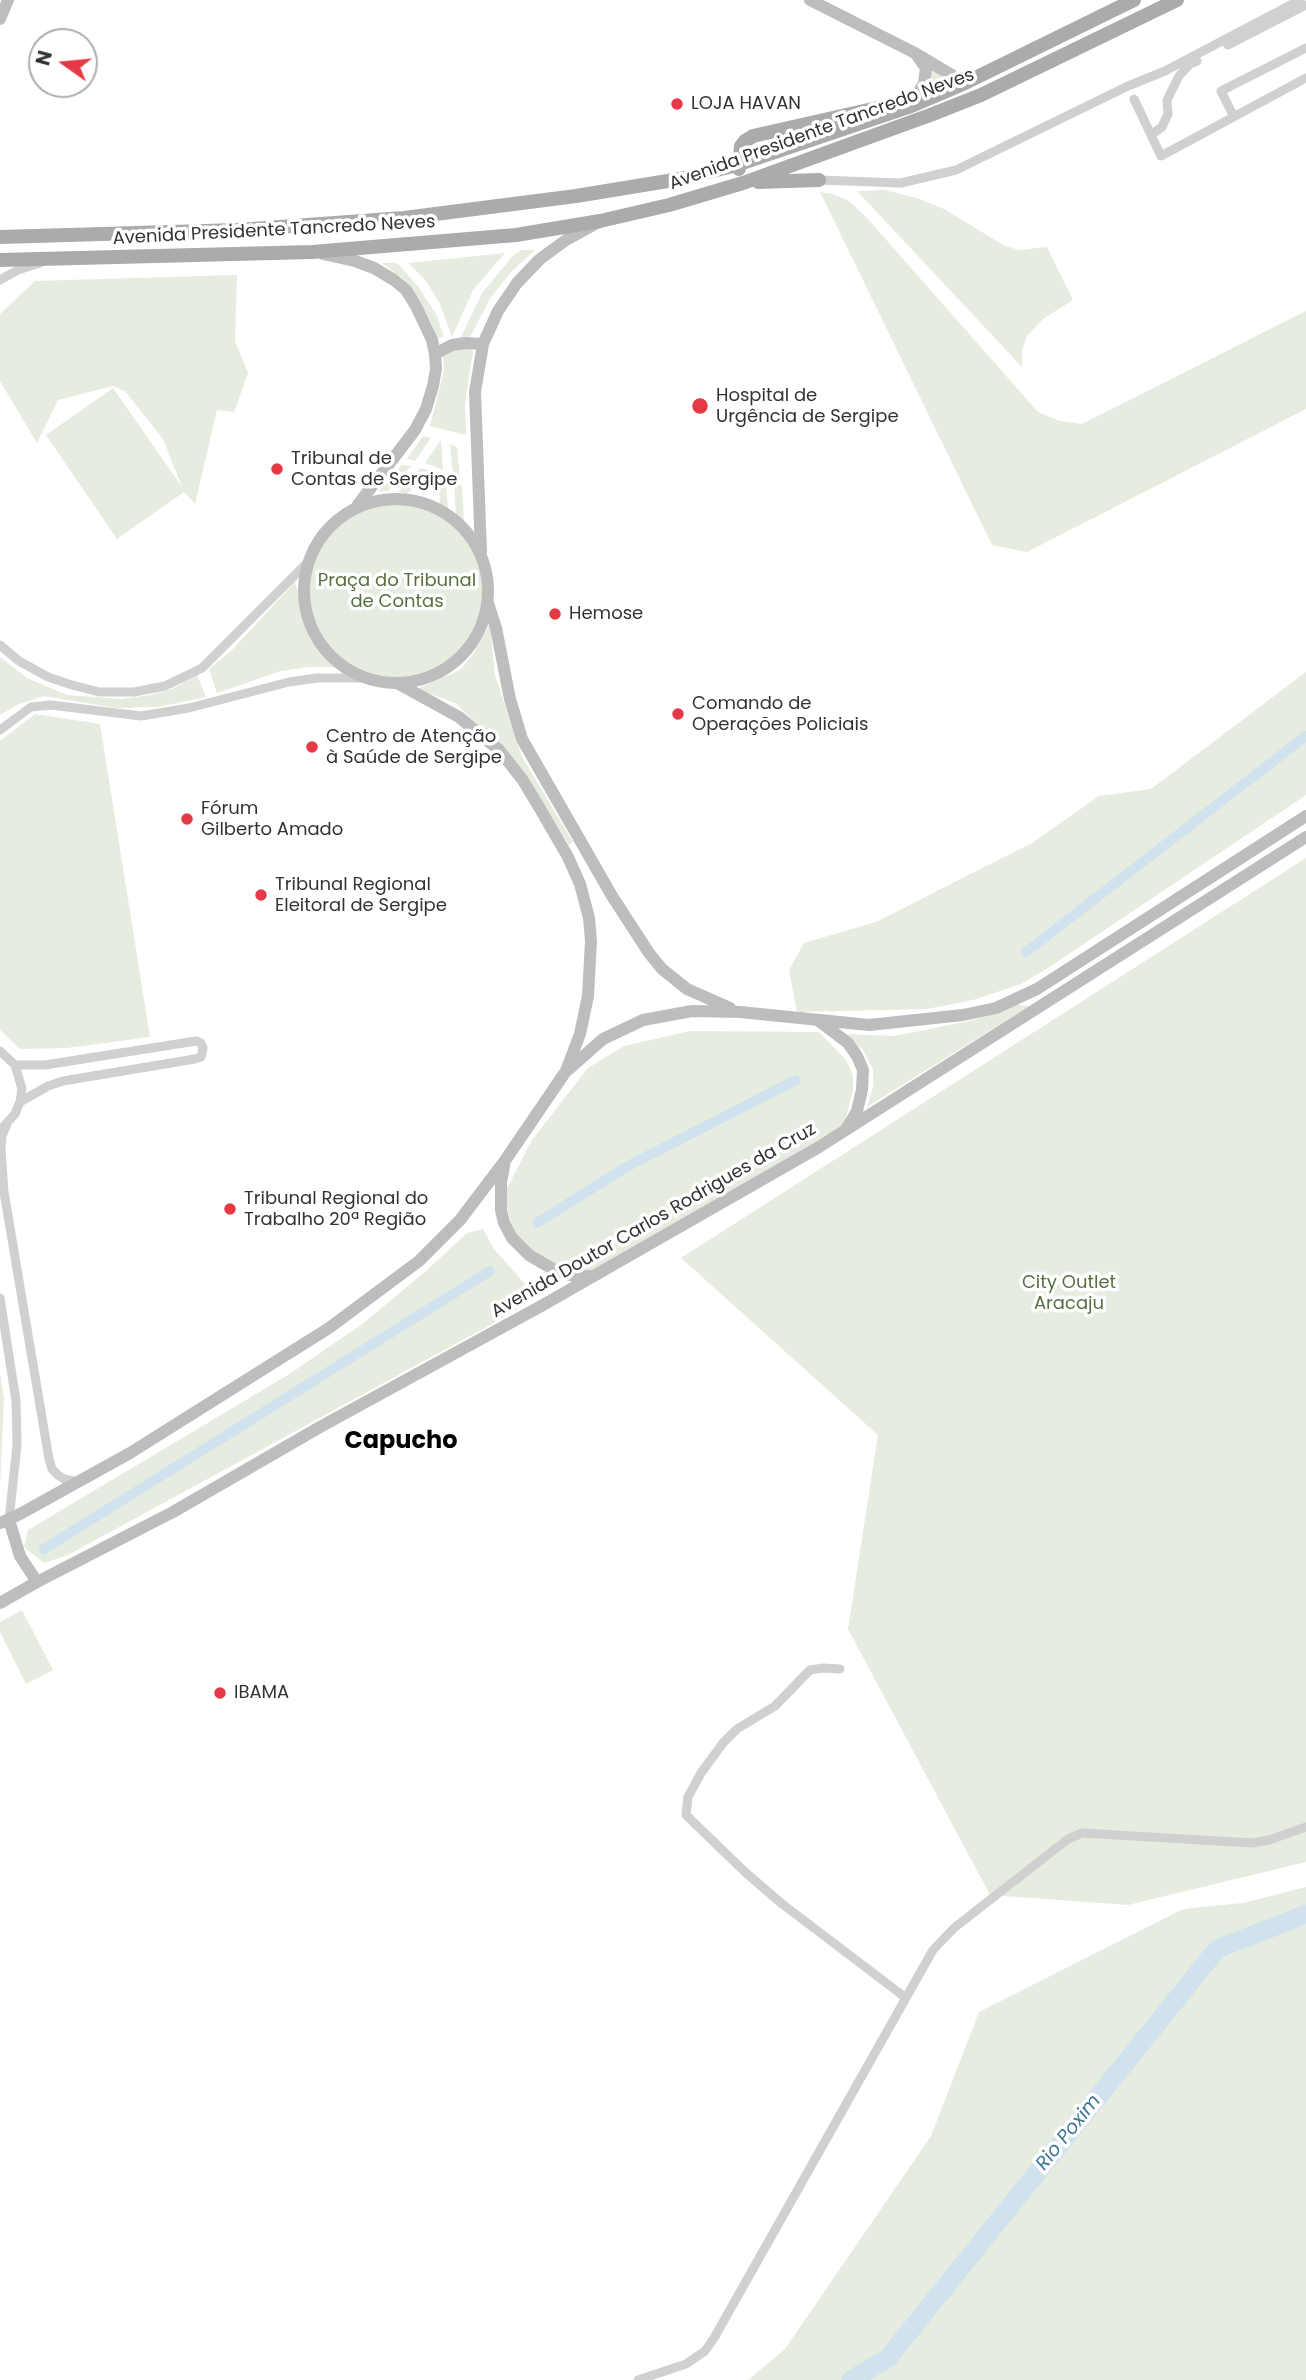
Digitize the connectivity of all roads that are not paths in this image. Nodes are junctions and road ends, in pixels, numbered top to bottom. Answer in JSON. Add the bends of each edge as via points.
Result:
{"nodes":[{"id":1,"x":8,"y":0,"type":"edge"},
{"id":2,"x":810,"y":0,"type":"edge"},
{"id":3,"x":1134,"y":0,"type":"edge"},
{"id":4,"x":1177,"y":0,"type":"edge"},
{"id":5,"x":1300,"y":0,"type":"edge"},
{"id":6,"x":1306,"y":5,"type":"edge"},
{"id":7,"x":0,"y":19,"type":"edge"},
{"id":8,"x":1306,"y":48,"type":"edge"},
{"id":9,"x":913,"y":52,"type":"junction"},
{"id":10,"x":1306,"y":78,"type":"edge"},
{"id":11,"x":965,"y":83,"type":"junction"},
{"id":12,"x":1134,"y":99,"type":"dead end"},
{"id":13,"x":911,"y":106,"type":"junction"},
{"id":14,"x":1233,"y":116,"type":"junction"},
{"id":15,"x":1151,"y":135,"type":"junction"},
{"id":16,"x":738,"y":164,"type":"junction"},
{"id":17,"x":819,"y":180,"type":"joint"},
{"id":18,"x":745,"y":182,"type":"junction"},
{"id":19,"x":600,"y":221,"type":"junction"},
{"id":20,"x":0,"y":237,"type":"edge"},
{"id":21,"x":312,"y":252,"type":"junction"},
{"id":22,"x":0,"y":260,"type":"edge"},
{"id":23,"x":52,"y":260,"type":"junction"},
{"id":24,"x":0,"y":280,"type":"edge"},
{"id":25,"x":483,"y":344,"type":"junction"},
{"id":26,"x":435,"y":354,"type":"junction"},
{"id":27,"x":356,"y":508,"type":"junction"},
{"id":28,"x":481,"y":555,"type":"junction"},
{"id":29,"x":309,"y":561,"type":"junction"},
{"id":30,"x":487,"y":602,"type":"junction"},
{"id":31,"x":0,"y":645,"type":"edge"},
{"id":32,"x":365,"y":678,"type":"junction"},
{"id":33,"x":397,"y":683,"type":"junction"},
{"id":34,"x":0,"y":730,"type":"edge"},
{"id":35,"x":1306,"y":816,"type":"edge"},
{"id":36,"x":1306,"y":837,"type":"edge"},
{"id":37,"x":583,"y":846,"type":"junction"},
{"id":38,"x":568,"y":858,"type":"junction"},
{"id":39,"x":740,"y":1012,"type":"junction"},
{"id":40,"x":818,"y":1020,"type":"junction"},
{"id":41,"x":0,"y":1051,"type":"edge"},
{"id":42,"x":15,"y":1065,"type":"junction"},
{"id":43,"x":566,"y":1071,"type":"junction"},
{"id":44,"x":20,"y":1102,"type":"junction"},
{"id":45,"x":4,"y":1126,"type":"edge"},
{"id":46,"x":845,"y":1131,"type":"junction"},
{"id":47,"x":504,"y":1162,"type":"junction"},
{"id":48,"x":595,"y":1275,"type":"junction"},
{"id":49,"x":0,"y":1298,"type":"edge"},
{"id":50,"x":78,"y":1482,"type":"junction"},
{"id":51,"x":4,"y":1522,"type":"edge"},
{"id":52,"x":37,"y":1582,"type":"junction"},
{"id":53,"x":0,"y":1603,"type":"edge"},
{"id":54,"x":840,"y":1669,"type":"dead end"},
{"id":55,"x":1306,"y":1827,"type":"edge"},
{"id":56,"x":906,"y":1998,"type":"junction"},
{"id":57,"x":638,"y":2380,"type":"edge"}],
"edges":[{"from":1,"to":7,"type":"main road"},
{"from":2,"to":9,"type":"main road"},
{"from":3,"to":11,"type":"main road","name":"Avenida Presidente Tancredo Neves"},
{"from":4,"to":18,"type":"main road","name":"Avenida Presidente Tancredo Neves","via":[[981,95]]},
{"from":5,"to":17,"type":"street","via":[[1165,71],[956,170],[901,183]]},
{"from":6,"to":15,"type":"street","via":[[1190,64],[1167,100],[1168,114],[1162,127]]},
{"from":8,"to":14,"type":"street","via":[[1221,91]]},
{"from":9,"to":11,"type":"main road"},
{"from":9,"to":13,"type":"main road","via":[[926,68],[924,83]]},
{"from":10,"to":14,"type":"street"},
{"from":11,"to":13,"type":"main road","name":"Avenida Presidente Tancredo Neves"},
{"from":12,"to":15,"type":"street"},
{"from":13,"to":16,"type":"main road","name":"Avenida Presidente Tancredo Neves"},
{"from":13,"to":16,"type":"main road","via":[[884,106],[753,136],[741,146]]},
{"from":14,"to":15,"type":"street","via":[[1161,156]]},
{"from":16,"to":18,"type":"main road"},
{"from":16,"to":20,"type":"main road","name":"Avenida Presidente Tancredo Neves","via":[[589,194],[404,218],[238,230]]},
{"from":17,"to":18,"type":"main road"},
{"from":18,"to":19,"type":"main road","name":"Avenida Presidente Tancredo Neves"},
{"from":19,"to":21,"type":"main road","name":"Avenida Presidente Tancredo Neves","via":[[516,235]]},
{"from":19,"to":25,"type":"main road","via":[[566,240],[517,284]]},
{"from":21,"to":23,"type":"main road","name":"Avenida Presidente Tancredo Neves"},
{"from":21,"to":26,"type":"main road","via":[[355,261],[394,280],[416,306]]},
{"from":22,"to":23,"type":"main road","name":"Avenida Presidente Tancredo Neves"},
{"from":23,"to":24,"type":"street"},
{"from":25,"to":26,"type":"main road","via":[[452,345]]},
{"from":25,"to":28,"type":"main road","via":[[475,392]]},
{"from":26,"to":27,"type":"main road","via":[[426,409]]},
{"from":27,"to":28,"type":"main road","via":[[382,499],[413,499],[434,506],[452,517]]},
{"from":27,"to":29,"type":"main road","via":[[324,533]]},
{"from":28,"to":30,"type":"main road","via":[[488,580]]},
{"from":29,"to":31,"type":"street","via":[[202,668],[165,686],[99,692],[48,677]]},
{"from":29,"to":32,"type":"main road","via":[[304,594],[314,633],[335,659]]},
{"from":30,"to":33,"type":"main road","via":[[478,634],[453,663],[421,680]]},
{"from":30,"to":37,"type":"main road","via":[[522,739]]},
{"from":32,"to":33,"type":"main road"},
{"from":32,"to":34,"type":"street","via":[[289,682],[141,716],[51,705],[31,708]]},
{"from":33,"to":38,"type":"main road","via":[[459,718],[499,750],[522,779]]},
{"from":35,"to":40,"type":"main road","via":[[1037,989],[996,1008],[869,1025]]},
{"from":36,"to":46,"type":"main road","name":"Avenida Doutor Carlos Rodrigues da Cruz"},
{"from":37,"to":38,"type":"main road"},
{"from":37,"to":39,"type":"main road","via":[[662,969],[687,989]]},
{"from":38,"to":43,"type":"main road","via":[[580,884],[591,941],[588,996]]},
{"from":39,"to":40,"type":"main road"},
{"from":39,"to":43,"type":"main road","via":[[692,1011],[643,1020],[603,1039]]},
{"from":40,"to":46,"type":"main road","via":[[848,1043],[863,1070],[857,1111]]},
{"from":41,"to":42,"type":"street"},
{"from":42,"to":44,"type":"street","via":[[22,1089]]},
{"from":42,"to":44,"type":"street","via":[[45,1065],[195,1041],[203,1048],[195,1059],[63,1081]]},
{"from":43,"to":47,"type":"main road"},
{"from":44,"to":45,"type":"street"},
{"from":45,"to":50,"type":"street","via":[[4,1192],[49,1459],[58,1475]]},
{"from":46,"to":48,"type":"main road","name":"Avenida Doutor Carlos Rodrigues da Cruz"},
{"from":47,"to":48,"type":"main road","via":[[501,1210],[512,1238],[529,1255],[558,1272]]},
{"from":47,"to":50,"type":"main road","via":[[460,1220],[419,1261],[329,1328]]},
{"from":48,"to":52,"type":"main road","name":"Avenida Doutor Carlos Rodrigues da Cruz","via":[[173,1512]]},
{"from":49,"to":51,"type":"street","via":[[16,1401],[17,1445]]},
{"from":50,"to":51,"type":"main road"},
{"from":51,"to":52,"type":"main road"},
{"from":52,"to":53,"type":"main road","name":"Avenida Doutor Carlos Rodrigues da Cruz"},
{"from":54,"to":56,"type":"street","via":[[810,1670],[775,1706],[737,1729],[701,1773],[688,1797],[686,1815],[781,1903]]},
{"from":55,"to":56,"type":"street","via":[[1252,1843],[1089,1832],[1076,1835],[946,1935]]},
{"from":56,"to":57,"type":"street","via":[[705,2351],[687,2364]]}]}
